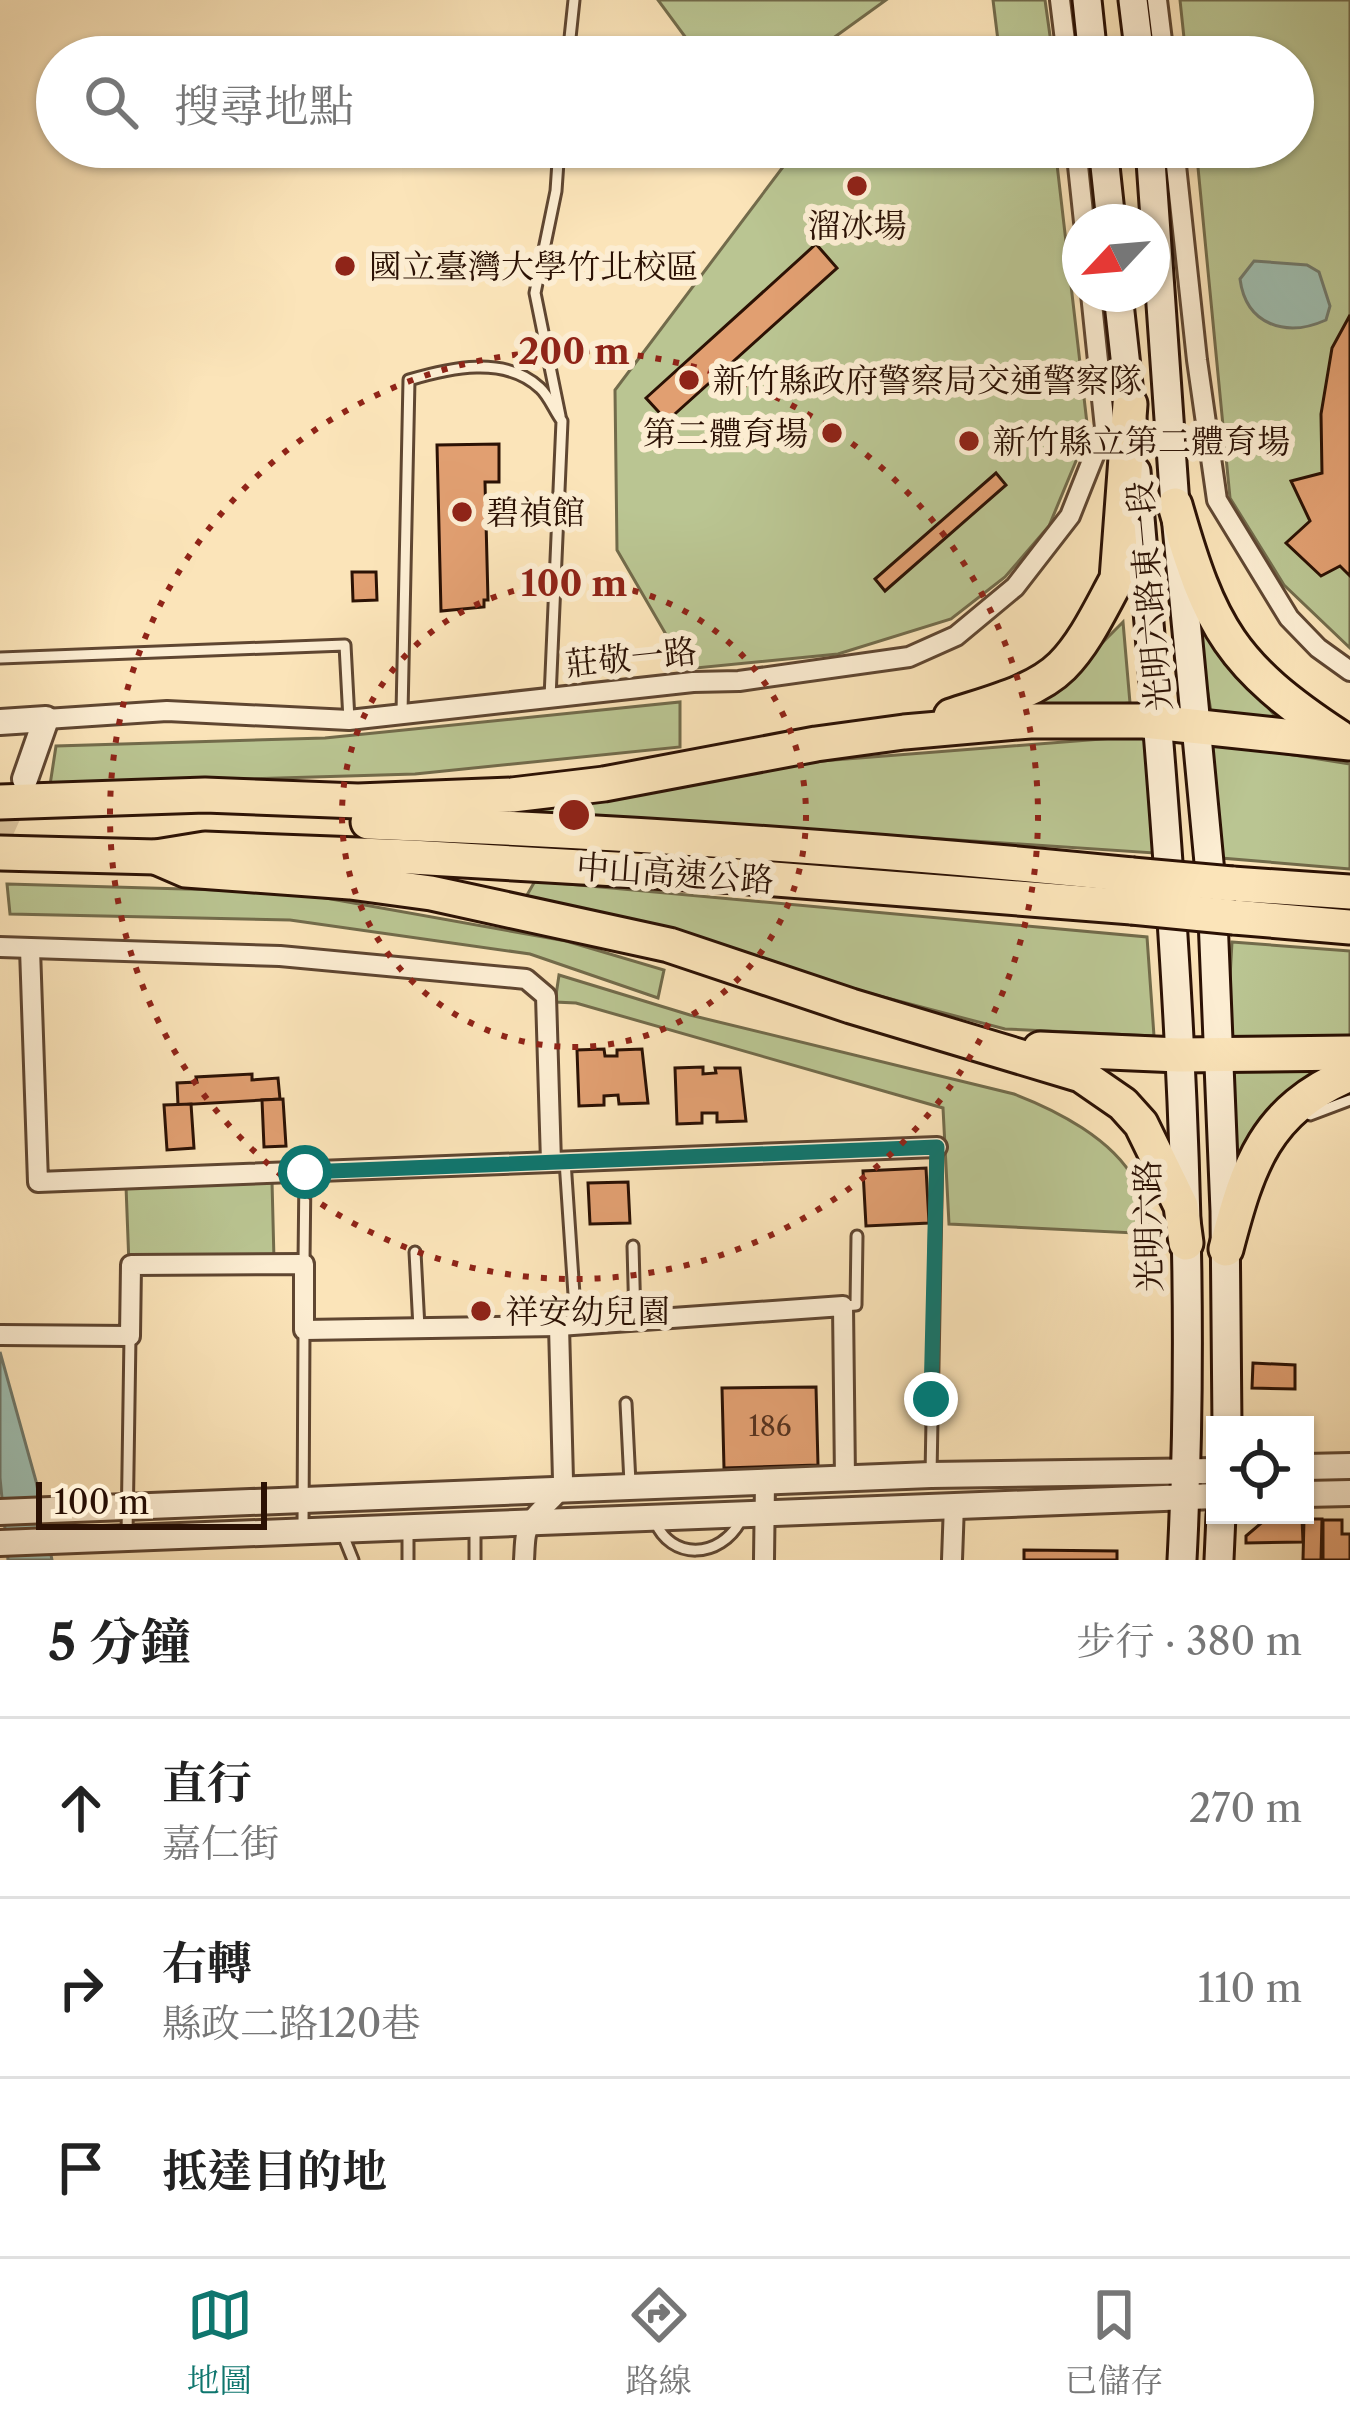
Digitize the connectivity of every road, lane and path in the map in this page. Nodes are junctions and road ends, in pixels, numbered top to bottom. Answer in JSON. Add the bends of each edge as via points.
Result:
{"nodes":[{"id":1,"x":574,"y":0,"type":"edge"},
{"id":2,"x":1060,"y":0,"type":"edge"},
{"id":3,"x":1087,"y":0,"type":"edge"},
{"id":4,"x":1133,"y":0,"type":"edge"},
{"id":5,"x":1157,"y":0,"type":"edge"},
{"id":6,"x":570,"y":36,"type":"edge"},
{"id":7,"x":1064,"y":36,"type":"edge"},
{"id":8,"x":1091,"y":36,"type":"edge"},
{"id":9,"x":1137,"y":36,"type":"edge"},
{"id":10,"x":1161,"y":36,"type":"edge"},
{"id":11,"x":558,"y":168,"type":"edge"},
{"id":12,"x":1078,"y":168,"type":"edge"},
{"id":13,"x":1105,"y":168,"type":"edge"},
{"id":14,"x":1151,"y":168,"type":"edge"},
{"id":15,"x":1176,"y":168,"type":"edge"},
{"id":16,"x":1082,"y":204,"type":"edge"},
{"id":17,"x":1109,"y":204,"type":"edge"},
{"id":18,"x":1093,"y":312,"type":"edge"},
{"id":19,"x":1120,"y":312,"type":"edge"},
{"id":20,"x":1130,"y":404,"type":"junction"},
{"id":21,"x":562,"y":422,"type":"junction"},
{"id":22,"x":1175,"y":505,"type":"junction"},
{"id":23,"x":0,"y":658,"type":"edge"},
{"id":24,"x":1350,"y":671,"type":"edge"},
{"id":25,"x":550,"y":698,"type":"junction"},
{"id":26,"x":402,"y":714,"type":"junction"},
{"id":27,"x":46,"y":719,"type":"junction"},
{"id":28,"x":350,"y":720,"type":"junction"},
{"id":29,"x":0,"y":722,"type":"edge"},
{"id":30,"x":1158,"y":723,"type":"junction"},
{"id":31,"x":1198,"y":726,"type":"junction"},
{"id":32,"x":904,"y":732,"type":"junction"},
{"id":33,"x":1348,"y":742,"type":"edge"},
{"id":34,"x":26,"y":779,"type":"tunnel mouth"},
{"id":35,"x":0,"y":802,"type":"edge"},
{"id":36,"x":0,"y":817,"type":"edge"},
{"id":37,"x":0,"y":854,"type":"edge"},
{"id":38,"x":156,"y":857,"type":"junction"},
{"id":39,"x":1132,"y":891,"type":"junction"},
{"id":40,"x":1171,"y":891,"type":"joint"},
{"id":41,"x":1350,"y":892,"type":"edge"},
{"id":42,"x":1226,"y":898,"type":"junction"},
{"id":43,"x":1350,"y":927,"type":"edge"},
{"id":44,"x":0,"y":947,"type":"edge"},
{"id":45,"x":30,"y":949,"type":"junction"},
{"id":46,"x":996,"y":1048,"type":"junction"},
{"id":47,"x":1220,"y":1053,"type":"junction"},
{"id":48,"x":1350,"y":1053,"type":"edge"},
{"id":49,"x":1179,"y":1055,"type":"junction"},
{"id":50,"x":1350,"y":1074,"type":"edge"},
{"id":51,"x":1350,"y":1100,"type":"edge"},
{"id":52,"x":937,"y":1147,"type":"joint"},
{"id":53,"x":558,"y":1162,"type":"junction"},
{"id":54,"x":305,"y":1172,"type":"junction"},
{"id":55,"x":857,"y":1236,"type":"dead end"},
{"id":56,"x":1186,"y":1244,"type":"junction"},
{"id":57,"x":634,"y":1246,"type":"dead end"},
{"id":58,"x":1233,"y":1248,"type":"junction"},
{"id":59,"x":415,"y":1252,"type":"dead end"},
{"id":60,"x":304,"y":1264,"type":"junction"},
{"id":61,"x":1239,"y":1292,"type":"dead end"},
{"id":62,"x":843,"y":1306,"type":"junction"},
{"id":63,"x":634,"y":1320,"type":"junction"},
{"id":64,"x":567,"y":1325,"type":"junction"},
{"id":65,"x":419,"y":1328,"type":"junction"},
{"id":66,"x":304,"y":1330,"type":"junction"},
{"id":67,"x":4,"y":1335,"type":"edge"},
{"id":68,"x":130,"y":1336,"type":"junction"},
{"id":69,"x":626,"y":1402,"type":"dead end"},
{"id":70,"x":1227,"y":1416,"type":"edge"},
{"id":71,"x":1237,"y":1416,"type":"edge"},
{"id":72,"x":1350,"y":1466,"type":"edge"},
{"id":73,"x":1314,"y":1467,"type":"edge"},
{"id":74,"x":931,"y":1475,"type":"junction"},
{"id":75,"x":1206,"y":1475,"type":"edge"},
{"id":76,"x":845,"y":1479,"type":"junction"},
{"id":77,"x":765,"y":1482,"type":"junction"},
{"id":78,"x":1184,"y":1484,"type":"junction"},
{"id":79,"x":630,"y":1488,"type":"junction"},
{"id":80,"x":561,"y":1491,"type":"junction"},
{"id":81,"x":1206,"y":1493,"type":"edge"},
{"id":82,"x":1350,"y":1493,"type":"edge"},
{"id":83,"x":1314,"y":1494,"type":"edge"},
{"id":84,"x":303,"y":1498,"type":"junction"},
{"id":85,"x":953,"y":1504,"type":"junction"},
{"id":86,"x":127,"y":1509,"type":"junction"},
{"id":87,"x":0,"y":1512,"type":"edge"},
{"id":88,"x":756,"y":1512,"type":"junction"},
{"id":89,"x":654,"y":1515,"type":"junction"},
{"id":90,"x":531,"y":1520,"type":"junction"},
{"id":91,"x":475,"y":1523,"type":"junction"},
{"id":92,"x":1221,"y":1524,"type":"edge"},
{"id":93,"x":408,"y":1526,"type":"junction"},
{"id":94,"x":342,"y":1529,"type":"junction"},
{"id":95,"x":303,"y":1532,"type":"junction"},
{"id":96,"x":127,"y":1538,"type":"junction"},
{"id":97,"x":0,"y":1543,"type":"edge"},
{"id":98,"x":353,"y":1560,"type":"edge"},
{"id":99,"x":408,"y":1560,"type":"edge"},
{"id":100,"x":475,"y":1560,"type":"edge"},
{"id":101,"x":524,"y":1560,"type":"edge"},
{"id":102,"x":764,"y":1560,"type":"edge"},
{"id":103,"x":952,"y":1560,"type":"edge"},
{"id":104,"x":1182,"y":1560,"type":"edge"},
{"id":105,"x":1219,"y":1560,"type":"edge"}],
"edges":[{"from":1,"to":6,"type":"lane"},
{"from":2,"to":7,"type":"street"},
{"from":3,"to":8,"type":"main road"},
{"from":4,"to":9,"type":"main road"},
{"from":5,"to":10,"type":"street"},
{"from":11,"to":21,"type":"lane","via":[[536,293]]},
{"from":12,"to":16,"type":"street"},
{"from":13,"to":17,"type":"main road"},
{"from":14,"to":22,"type":"main road","name":"光明六路東一段"},
{"from":15,"to":24,"type":"street","via":[[1217,500],[1288,617]]},
{"from":18,"to":25,"type":"street","name":"莊敬一路","via":[[1105,428],[1070,516],[1015,587],[956,636],[860,666]]},
{"from":19,"to":20,"type":"main road","name":"光明六路東一段"},
{"from":20,"to":30,"type":"main road","name":"光明六路東一段"},
{"from":20,"to":32,"type":"highway","via":[[1117,579],[1081,640],[1060,668],[1029,687]]},
{"from":21,"to":25,"type":"lane"},
{"from":21,"to":26,"type":"lane","via":[[540,387],[514,375],[453,367],[409,380]]},
{"from":22,"to":31,"type":"main road","name":"光明六路東一段"},
{"from":22,"to":33,"type":"highway","via":[[1201,589],[1230,644],[1277,695]]},
{"from":23,"to":28,"type":"lane","via":[[345,645]]},
{"from":25,"to":26,"type":"street","name":"莊敬一路"},
{"from":26,"to":28,"type":"street","name":"莊敬一路"},
{"from":27,"to":28,"type":"street","name":"莊敬一路","via":[[167,711]]},
{"from":27,"to":29,"type":"street","name":"莊敬一路"},
{"from":27,"to":34,"type":"street"},
{"from":30,"to":31,"type":"highway"},
{"from":30,"to":32,"type":"highway"},
{"from":30,"to":40,"type":"main road","name":"光明六路東一段"},
{"from":31,"to":33,"type":"highway"},
{"from":31,"to":42,"type":"main road","name":"光明六路東一段"},
{"from":32,"to":35,"type":"highway","via":[[491,797]]},
{"from":36,"to":39,"type":"highway","name":"中山高速公路","via":[[527,828],[938,855]]},
{"from":37,"to":38,"type":"highway","name":"中山高速公路"},
{"from":38,"to":39,"type":"highway","name":"中山高速公路","via":[[205,849]]},
{"from":38,"to":46,"type":"highway","via":[[186,870],[350,882],[539,915],[669,945]]},
{"from":39,"to":42,"type":"highway","name":"中山高速公路","bridge":true},
{"from":40,"to":49,"type":"main road","name":"光明六路"},
{"from":41,"to":42,"type":"highway","name":"中山高速公路"},
{"from":42,"to":43,"type":"highway","name":"中山高速公路"},
{"from":42,"to":47,"type":"main road"},
{"from":44,"to":45,"type":"street"},
{"from":45,"to":53,"type":"street","via":[[280,956],[526,980],[546,996]]},
{"from":45,"to":54,"type":"street","via":[[38,1182]]},
{"from":46,"to":49,"type":"highway"},
{"from":46,"to":56,"type":"highway","via":[[1081,1075],[1123,1104],[1170,1177]]},
{"from":47,"to":48,"type":"highway"},
{"from":47,"to":49,"type":"highway"},
{"from":47,"to":58,"type":"main road"},
{"from":49,"to":56,"type":"main road","name":"光明六路"},
{"from":50,"to":58,"type":"highway","via":[[1314,1090],[1274,1128],[1254,1158]]},
{"from":51,"to":58,"type":"lane","via":[[1305,1117],[1267,1155],[1247,1192]]},
{"from":52,"to":53,"type":"street"},
{"from":52,"to":74,"type":"lane"},
{"from":53,"to":54,"type":"street"},
{"from":53,"to":64,"type":"lane"},
{"from":54,"to":60,"type":"lane"},
{"from":55,"to":62,"type":"lane","via":[[856,1305]]},
{"from":56,"to":78,"type":"main road","name":"光明六路"},
{"from":57,"to":63,"type":"lane"},
{"from":58,"to":70,"type":"main road"},
{"from":59,"to":65,"type":"lane"},
{"from":60,"to":66,"type":"street"},
{"from":60,"to":68,"type":"street","via":[[131,1265]]},
{"from":61,"to":71,"type":"lane"},
{"from":62,"to":63,"type":"street"},
{"from":62,"to":76,"type":"street"},
{"from":63,"to":64,"type":"street"},
{"from":64,"to":65,"type":"street"},
{"from":64,"to":80,"type":"street"},
{"from":65,"to":66,"type":"street"},
{"from":66,"to":84,"type":"lane"},
{"from":67,"to":68,"type":"street"},
{"from":68,"to":86,"type":"lane"},
{"from":69,"to":79,"type":"lane"},
{"from":72,"to":73,"type":"street"},
{"from":74,"to":76,"type":"street"},
{"from":74,"to":78,"type":"street"},
{"from":75,"to":78,"type":"street"},
{"from":76,"to":77,"type":"street"},
{"from":77,"to":79,"type":"street"},
{"from":77,"to":88,"type":"street"},
{"from":78,"to":81,"type":"street"},
{"from":78,"to":85,"type":"street"},
{"from":78,"to":104,"type":"main road","name":"光明六路"},
{"from":79,"to":80,"type":"street"},
{"from":80,"to":84,"type":"street"},
{"from":80,"to":90,"type":"street"},
{"from":82,"to":83,"type":"street"},
{"from":84,"to":86,"type":"street"},
{"from":84,"to":95,"type":"lane"},
{"from":85,"to":88,"type":"street"},
{"from":85,"to":103,"type":"street"},
{"from":86,"to":87,"type":"street"},
{"from":86,"to":96,"type":"lane"},
{"from":88,"to":89,"type":"street"},
{"from":88,"to":89,"type":"lane","via":[[703,1556],[667,1547]]},
{"from":88,"to":102,"type":"street"},
{"from":89,"to":90,"type":"street"},
{"from":90,"to":91,"type":"street"},
{"from":90,"to":101,"type":"street"},
{"from":91,"to":93,"type":"street"},
{"from":91,"to":100,"type":"lane"},
{"from":92,"to":105,"type":"main road"},
{"from":93,"to":94,"type":"street"},
{"from":93,"to":99,"type":"lane"},
{"from":94,"to":95,"type":"street"},
{"from":94,"to":98,"type":"lane"},
{"from":95,"to":96,"type":"street"},
{"from":96,"to":97,"type":"street"}]}
